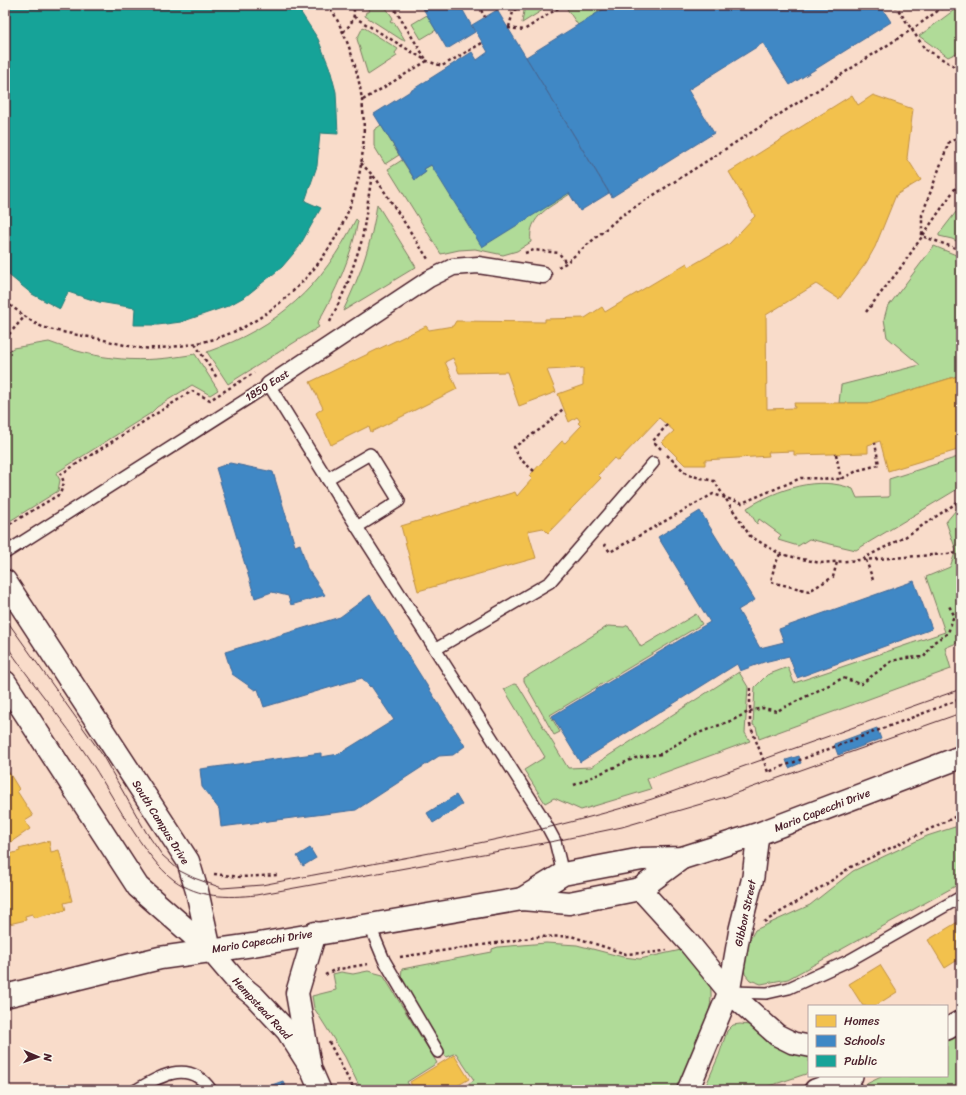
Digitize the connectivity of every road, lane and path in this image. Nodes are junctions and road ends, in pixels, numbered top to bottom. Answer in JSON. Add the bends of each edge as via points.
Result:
{"nodes":[{"id":1,"x":329,"y":5,"type":"edge"},
{"id":2,"x":354,"y":5,"type":"edge"},
{"id":3,"x":392,"y":5,"type":"edge"},
{"id":4,"x":478,"y":5,"type":"edge"},
{"id":5,"x":519,"y":5,"type":"edge"},
{"id":6,"x":563,"y":5,"type":"edge"},
{"id":7,"x":895,"y":5,"type":"edge"},
{"id":8,"x":946,"y":5,"type":"edge"},
{"id":9,"x":354,"y":17,"type":"junction"},
{"id":10,"x":485,"y":17,"type":"dead end"},
{"id":11,"x":911,"y":30,"type":"junction"},
{"id":12,"x":343,"y":32,"type":"junction"},
{"id":13,"x":482,"y":43,"type":"dead end"},
{"id":14,"x":427,"y":61,"type":"junction"},
{"id":15,"x":961,"y":70,"type":"edge"},
{"id":16,"x":363,"y":100,"type":"junction"},
{"id":17,"x":961,"y":102,"type":"edge"},
{"id":18,"x":960,"y":137,"type":"edge"},
{"id":19,"x":361,"y":162,"type":"junction"},
{"id":20,"x":961,"y":170,"type":"edge"},
{"id":21,"x":372,"y":174,"type":"junction"},
{"id":22,"x":961,"y":180,"type":"edge"},
{"id":23,"x":922,"y":236,"type":"junction"},
{"id":24,"x":961,"y":250,"type":"edge"},
{"id":25,"x":431,"y":263,"type":"dead end"},
{"id":26,"x":566,"y":263,"type":"dead end"},
{"id":27,"x":543,"y":275,"type":"dead end"},
{"id":28,"x":5,"y":302,"type":"edge"},
{"id":29,"x":866,"y":312,"type":"dead end"},
{"id":30,"x":25,"y":316,"type":"junction"},
{"id":31,"x":328,"y":328,"type":"dead end"},
{"id":32,"x":5,"y":339,"type":"edge"},
{"id":33,"x":195,"y":344,"type":"junction"},
{"id":34,"x":217,"y":378,"type":"dead end"},
{"id":35,"x":269,"y":385,"type":"junction"},
{"id":36,"x":564,"y":408,"type":"dead end"},
{"id":37,"x":667,"y":425,"type":"dead end"},
{"id":38,"x":874,"y":443,"type":"dead end"},
{"id":39,"x":836,"y":454,"type":"dead end"},
{"id":40,"x":652,"y":463,"type":"dead end"},
{"id":41,"x":534,"y":471,"type":"dead end"},
{"id":42,"x":327,"y":479,"type":"junction"},
{"id":43,"x":841,"y":479,"type":"junction"},
{"id":44,"x":726,"y":498,"type":"junction"},
{"id":45,"x":961,"y":500,"type":"edge"},
{"id":46,"x":357,"y":527,"type":"junction"},
{"id":47,"x":594,"y":532,"type":"junction"},
{"id":48,"x":961,"y":552,"type":"edge"},
{"id":49,"x":5,"y":553,"type":"edge"},
{"id":50,"x":780,"y":554,"type":"junction"},
{"id":51,"x":860,"y":560,"type":"junction"},
{"id":52,"x":866,"y":560,"type":"junction"},
{"id":53,"x":837,"y":562,"type":"junction"},
{"id":54,"x":873,"y":580,"type":"dead end"},
{"id":55,"x":5,"y":581,"type":"edge"},
{"id":56,"x":948,"y":604,"type":"dead end"},
{"id":57,"x":436,"y":648,"type":"junction"},
{"id":58,"x":5,"y":682,"type":"edge"},
{"id":59,"x":750,"y":688,"type":"dead end"},
{"id":60,"x":961,"y":699,"type":"edge"},
{"id":61,"x":750,"y":711,"type":"junction"},
{"id":62,"x":961,"y":757,"type":"edge"},
{"id":63,"x":574,"y":785,"type":"dead end"},
{"id":64,"x":961,"y":814,"type":"edge"},
{"id":65,"x":758,"y":834,"type":"junction"},
{"id":66,"x":682,"y":858,"type":"junction"},
{"id":67,"x":214,"y":874,"type":"dead end"},
{"id":68,"x":563,"y":874,"type":"junction"},
{"id":69,"x":278,"y":875,"type":"dead end"},
{"id":70,"x":640,"y":889,"type":"junction"},
{"id":71,"x":961,"y":897,"type":"edge"},
{"id":72,"x":522,"y":899,"type":"junction"},
{"id":73,"x":369,"y":924,"type":"junction"},
{"id":74,"x":740,"y":929,"type":"junction"},
{"id":75,"x":315,"y":933,"type":"junction"},
{"id":76,"x":689,"y":943,"type":"junction"},
{"id":77,"x":210,"y":950,"type":"junction"},
{"id":78,"x":384,"y":960,"type":"junction"},
{"id":79,"x":323,"y":976,"type":"dead end"},
{"id":80,"x":729,"y":992,"type":"junction"},
{"id":81,"x":5,"y":996,"type":"edge"},
{"id":82,"x":961,"y":1021,"type":"edge"},
{"id":83,"x":948,"y":1028,"type":"edge"},
{"id":84,"x":325,"y":1036,"type":"dead end"},
{"id":85,"x":808,"y":1046,"type":"edge"},
{"id":86,"x":438,"y":1052,"type":"dead end"},
{"id":87,"x":310,"y":1067,"type":"junction"},
{"id":88,"x":849,"y":1077,"type":"edge"},
{"id":89,"x":136,"y":1090,"type":"edge"},
{"id":90,"x":211,"y":1090,"type":"edge"},
{"id":91,"x":320,"y":1090,"type":"edge"},
{"id":92,"x":354,"y":1090,"type":"edge"},
{"id":93,"x":688,"y":1090,"type":"edge"},
{"id":94,"x":815,"y":1090,"type":"edge"}],
"edges":[{"from":1,"to":12,"type":"path"},
{"from":2,"to":9,"type":"path"},
{"from":3,"to":14,"type":"path"},
{"from":4,"to":10,"type":"path"},
{"from":5,"to":6,"type":"path","via":[[513,12],[508,27],[524,30]]},
{"from":7,"to":11,"type":"path"},
{"from":8,"to":11,"type":"path"},
{"from":9,"to":12,"type":"path","via":[[351,25]]},
{"from":9,"to":14,"type":"path"},
{"from":11,"to":15,"type":"path","via":[[925,49]]},
{"from":11,"to":26,"type":"path","via":[[621,216]]},
{"from":12,"to":16,"type":"path"},
{"from":13,"to":14,"type":"path","via":[[442,66]]},
{"from":14,"to":16,"type":"path"},
{"from":16,"to":19,"type":"path","via":[[365,129]]},
{"from":17,"to":18,"type":"path"},
{"from":18,"to":20,"type":"path"},
{"from":18,"to":23,"type":"path","via":[[949,142],[922,215]]},
{"from":19,"to":21,"type":"path"},
{"from":19,"to":33,"type":"path","via":[[355,192],[345,221],[326,254],[305,280],[279,304],[251,323],[221,337]]},
{"from":21,"to":25,"type":"path"},
{"from":21,"to":31,"type":"path","via":[[362,240],[347,285]]},
{"from":22,"to":23,"type":"path"},
{"from":23,"to":24,"type":"path"},
{"from":23,"to":29,"type":"path"},
{"from":27,"to":35,"type":"street","name":"1850 East","via":[[478,265],[453,267],[429,279]]},
{"from":28,"to":30,"type":"path"},
{"from":30,"to":32,"type":"path"},
{"from":30,"to":33,"type":"path","via":[[40,326],[140,348]]},
{"from":33,"to":34,"type":"path"},
{"from":35,"to":42,"type":"lane"},
{"from":35,"to":49,"type":"lane","name":"1850 East"},
{"from":36,"to":41,"type":"path","via":[[545,426],[514,447],[520,459]]},
{"from":37,"to":44,"type":"path","via":[[653,441],[688,475],[714,481]]},
{"from":38,"to":43,"type":"path","via":[[879,465],[859,470]]},
{"from":39,"to":43,"type":"path"},
{"from":40,"to":47,"type":"lane"},
{"from":42,"to":46,"type":"lane"},
{"from":42,"to":46,"type":"lane","via":[[370,454],[399,501]]},
{"from":43,"to":44,"type":"path","via":[[802,478],[742,503]]},
{"from":44,"to":47,"type":"path","via":[[713,494],[610,552]]},
{"from":44,"to":50,"type":"path","via":[[750,536]]},
{"from":45,"to":51,"type":"path","via":[[905,537]]},
{"from":46,"to":57,"type":"lane"},
{"from":47,"to":57,"type":"lane","via":[[550,582]]},
{"from":48,"to":52,"type":"path"},
{"from":50,"to":53,"type":"path","via":[[820,564]]},
{"from":50,"to":53,"type":"path","via":[[771,582],[809,590],[833,577]]},
{"from":51,"to":52,"type":"path"},
{"from":51,"to":53,"type":"path"},
{"from":52,"to":54,"type":"path"},
{"from":55,"to":77,"type":"main road","name":"South Campus Drive","via":[[188,861],[198,891]]},
{"from":56,"to":61,"type":"path","via":[[954,615],[948,633],[934,642],[924,657],[892,660],[861,684],[843,678],[777,711],[763,708]]},
{"from":57,"to":68,"type":"lane","via":[[541,815],[555,841]]},
{"from":58,"to":77,"type":"main road","via":[[138,887]]},
{"from":59,"to":61,"type":"path"},
{"from":60,"to":61,"type":"path","via":[[768,772],[750,725]]},
{"from":61,"to":63,"type":"path","via":[[688,737],[661,754],[635,758]]},
{"from":62,"to":65,"type":"main road","name":"Mario Capecchi Drive"},
{"from":64,"to":74,"type":"path","via":[[849,868],[825,886],[762,923]]},
{"from":65,"to":66,"type":"main road","name":"Mario Capecchi Drive"},
{"from":65,"to":74,"type":"street","name":"Gibbon Street","via":[[753,877]]},
{"from":66,"to":68,"type":"main road","name":"Mario Capecchi Drive","via":[[642,859]]},
{"from":66,"to":70,"type":"main road","name":"Mario Capecchi Drive"},
{"from":67,"to":69,"type":"path","via":[[241,877]]},
{"from":68,"to":72,"type":"main road","name":"Mario Capecchi Drive"},
{"from":70,"to":72,"type":"main road","name":"Mario Capecchi Drive","via":[[569,903]]},
{"from":70,"to":76,"type":"street"},
{"from":71,"to":80,"type":"lane","via":[[850,960],[789,988],[767,993]]},
{"from":72,"to":73,"type":"main road","name":"Mario Capecchi Drive"},
{"from":73,"to":75,"type":"main road","name":"Mario Capecchi Drive"},
{"from":73,"to":78,"type":"lane"},
{"from":74,"to":80,"type":"street","name":"Gibbon Street"},
{"from":75,"to":77,"type":"main road","name":"Mario Capecchi Drive"},
{"from":75,"to":87,"type":"main road","via":[[297,993]]},
{"from":76,"to":78,"type":"path","via":[[658,952],[626,954],[571,936],[537,937]]},
{"from":76,"to":80,"type":"street"},
{"from":77,"to":81,"type":"main road","name":"Mario Capecchi Drive","via":[[160,958]]},
{"from":77,"to":87,"type":"street","name":"Hempstead Road","via":[[239,984],[287,1031]]},
{"from":78,"to":79,"type":"path","via":[[350,969],[334,970]]},
{"from":78,"to":86,"type":"lane"},
{"from":80,"to":85,"type":"street","via":[[777,1035],[793,1043]]},
{"from":80,"to":93,"type":"street","name":"Gibbon Street"},
{"from":82,"to":83,"type":"street"},
{"from":84,"to":92,"type":"path"},
{"from":87,"to":91,"type":"street","name":"Hempstead Road"},
{"from":88,"to":94,"type":"street"},
{"from":89,"to":90,"type":"lane","via":[[167,1074],[181,1072],[198,1077],[206,1082]]}]}
